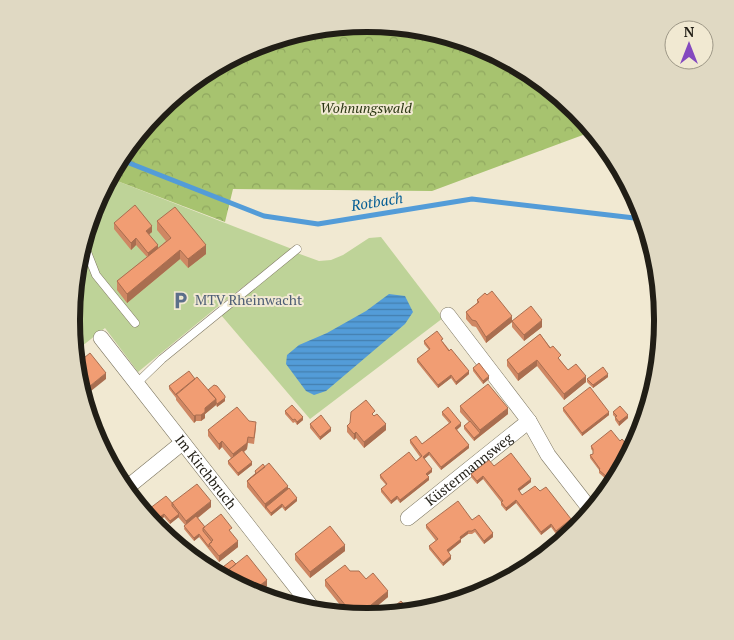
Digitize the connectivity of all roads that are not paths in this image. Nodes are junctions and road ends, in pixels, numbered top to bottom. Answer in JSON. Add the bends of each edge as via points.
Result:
{"nodes":[{"id":1,"x":296,"y":249,"type":"dead end"},
{"id":2,"x":87,"y":253,"type":"edge"},
{"id":3,"x":448,"y":315,"type":"dead end"},
{"id":4,"x":135,"y":323,"type":"dead end"},
{"id":5,"x":101,"y":338,"type":"dead end"},
{"id":6,"x":136,"y":384,"type":"junction"},
{"id":7,"x":529,"y":421,"type":"junction"},
{"id":8,"x":182,"y":443,"type":"junction"},
{"id":9,"x":131,"y":484,"type":"edge"},
{"id":10,"x":587,"y":505,"type":"edge"},
{"id":11,"x":408,"y":518,"type":"dead end"},
{"id":12,"x":307,"y":601,"type":"edge"}],
"edges":[{"from":1,"to":6,"type":"lane"},
{"from":2,"to":4,"type":"lane","via":[[96,275]]},
{"from":3,"to":7,"type":"street"},
{"from":5,"to":6,"type":"street","name":"Im Kirchbruch"},
{"from":6,"to":8,"type":"street","name":"Im Kirchbruch"},
{"from":7,"to":10,"type":"street","via":[[548,455]]},
{"from":7,"to":11,"type":"street","name":"Küstermannsweg"},
{"from":8,"to":9,"type":"street"},
{"from":8,"to":12,"type":"street","name":"Im Kirchbruch"}]}
